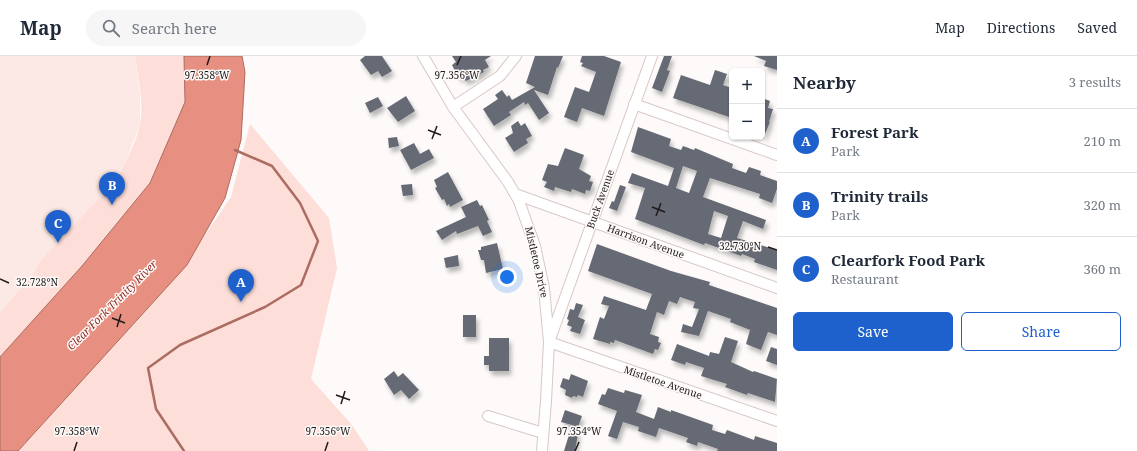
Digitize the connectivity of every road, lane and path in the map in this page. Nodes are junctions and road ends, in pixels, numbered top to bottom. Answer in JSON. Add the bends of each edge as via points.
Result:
{"nodes":[{"id":1,"x":423,"y":56,"type":"edge"},
{"id":2,"x":516,"y":56,"type":"edge"},
{"id":3,"x":652,"y":56,"type":"edge"},
{"id":4,"x":634,"y":104,"type":"junction"},
{"id":5,"x":453,"y":107,"type":"junction"},
{"id":6,"x":777,"y":155,"type":"edge"},
{"id":7,"x":515,"y":194,"type":"junction"},
{"id":8,"x":592,"y":222,"type":"junction"},
{"id":9,"x":777,"y":288,"type":"edge"},
{"id":10,"x":549,"y":342,"type":"junction"},
{"id":11,"x":488,"y":416,"type":"dead end"},
{"id":12,"x":777,"y":421,"type":"edge"},
{"id":13,"x":543,"y":432,"type":"junction"},
{"id":14,"x":542,"y":451,"type":"edge"}],
"edges":[{"from":1,"to":5,"type":"street","name":"Mistletoe Drive"},
{"from":2,"to":5,"type":"street","via":[[500,76]]},
{"from":3,"to":4,"type":"street","name":"Buck Avenue"},
{"from":4,"to":6,"type":"street"},
{"from":4,"to":8,"type":"street","name":"Buck Avenue"},
{"from":5,"to":7,"type":"street","name":"Mistletoe Drive"},
{"from":7,"to":8,"type":"street","name":"Harrison Avenue"},
{"from":7,"to":10,"type":"street","name":"Mistletoe Drive","via":[[535,246],[544,288]]},
{"from":8,"to":9,"type":"street","name":"Harrison Avenue"},
{"from":8,"to":10,"type":"street","name":"Buck Avenue"},
{"from":10,"to":12,"type":"street","name":"Mistletoe Avenue"},
{"from":10,"to":13,"type":"street","name":"Mistletoe Drive"},
{"from":11,"to":13,"type":"street"},
{"from":13,"to":14,"type":"street","name":"Mistletoe Drive"}]}
